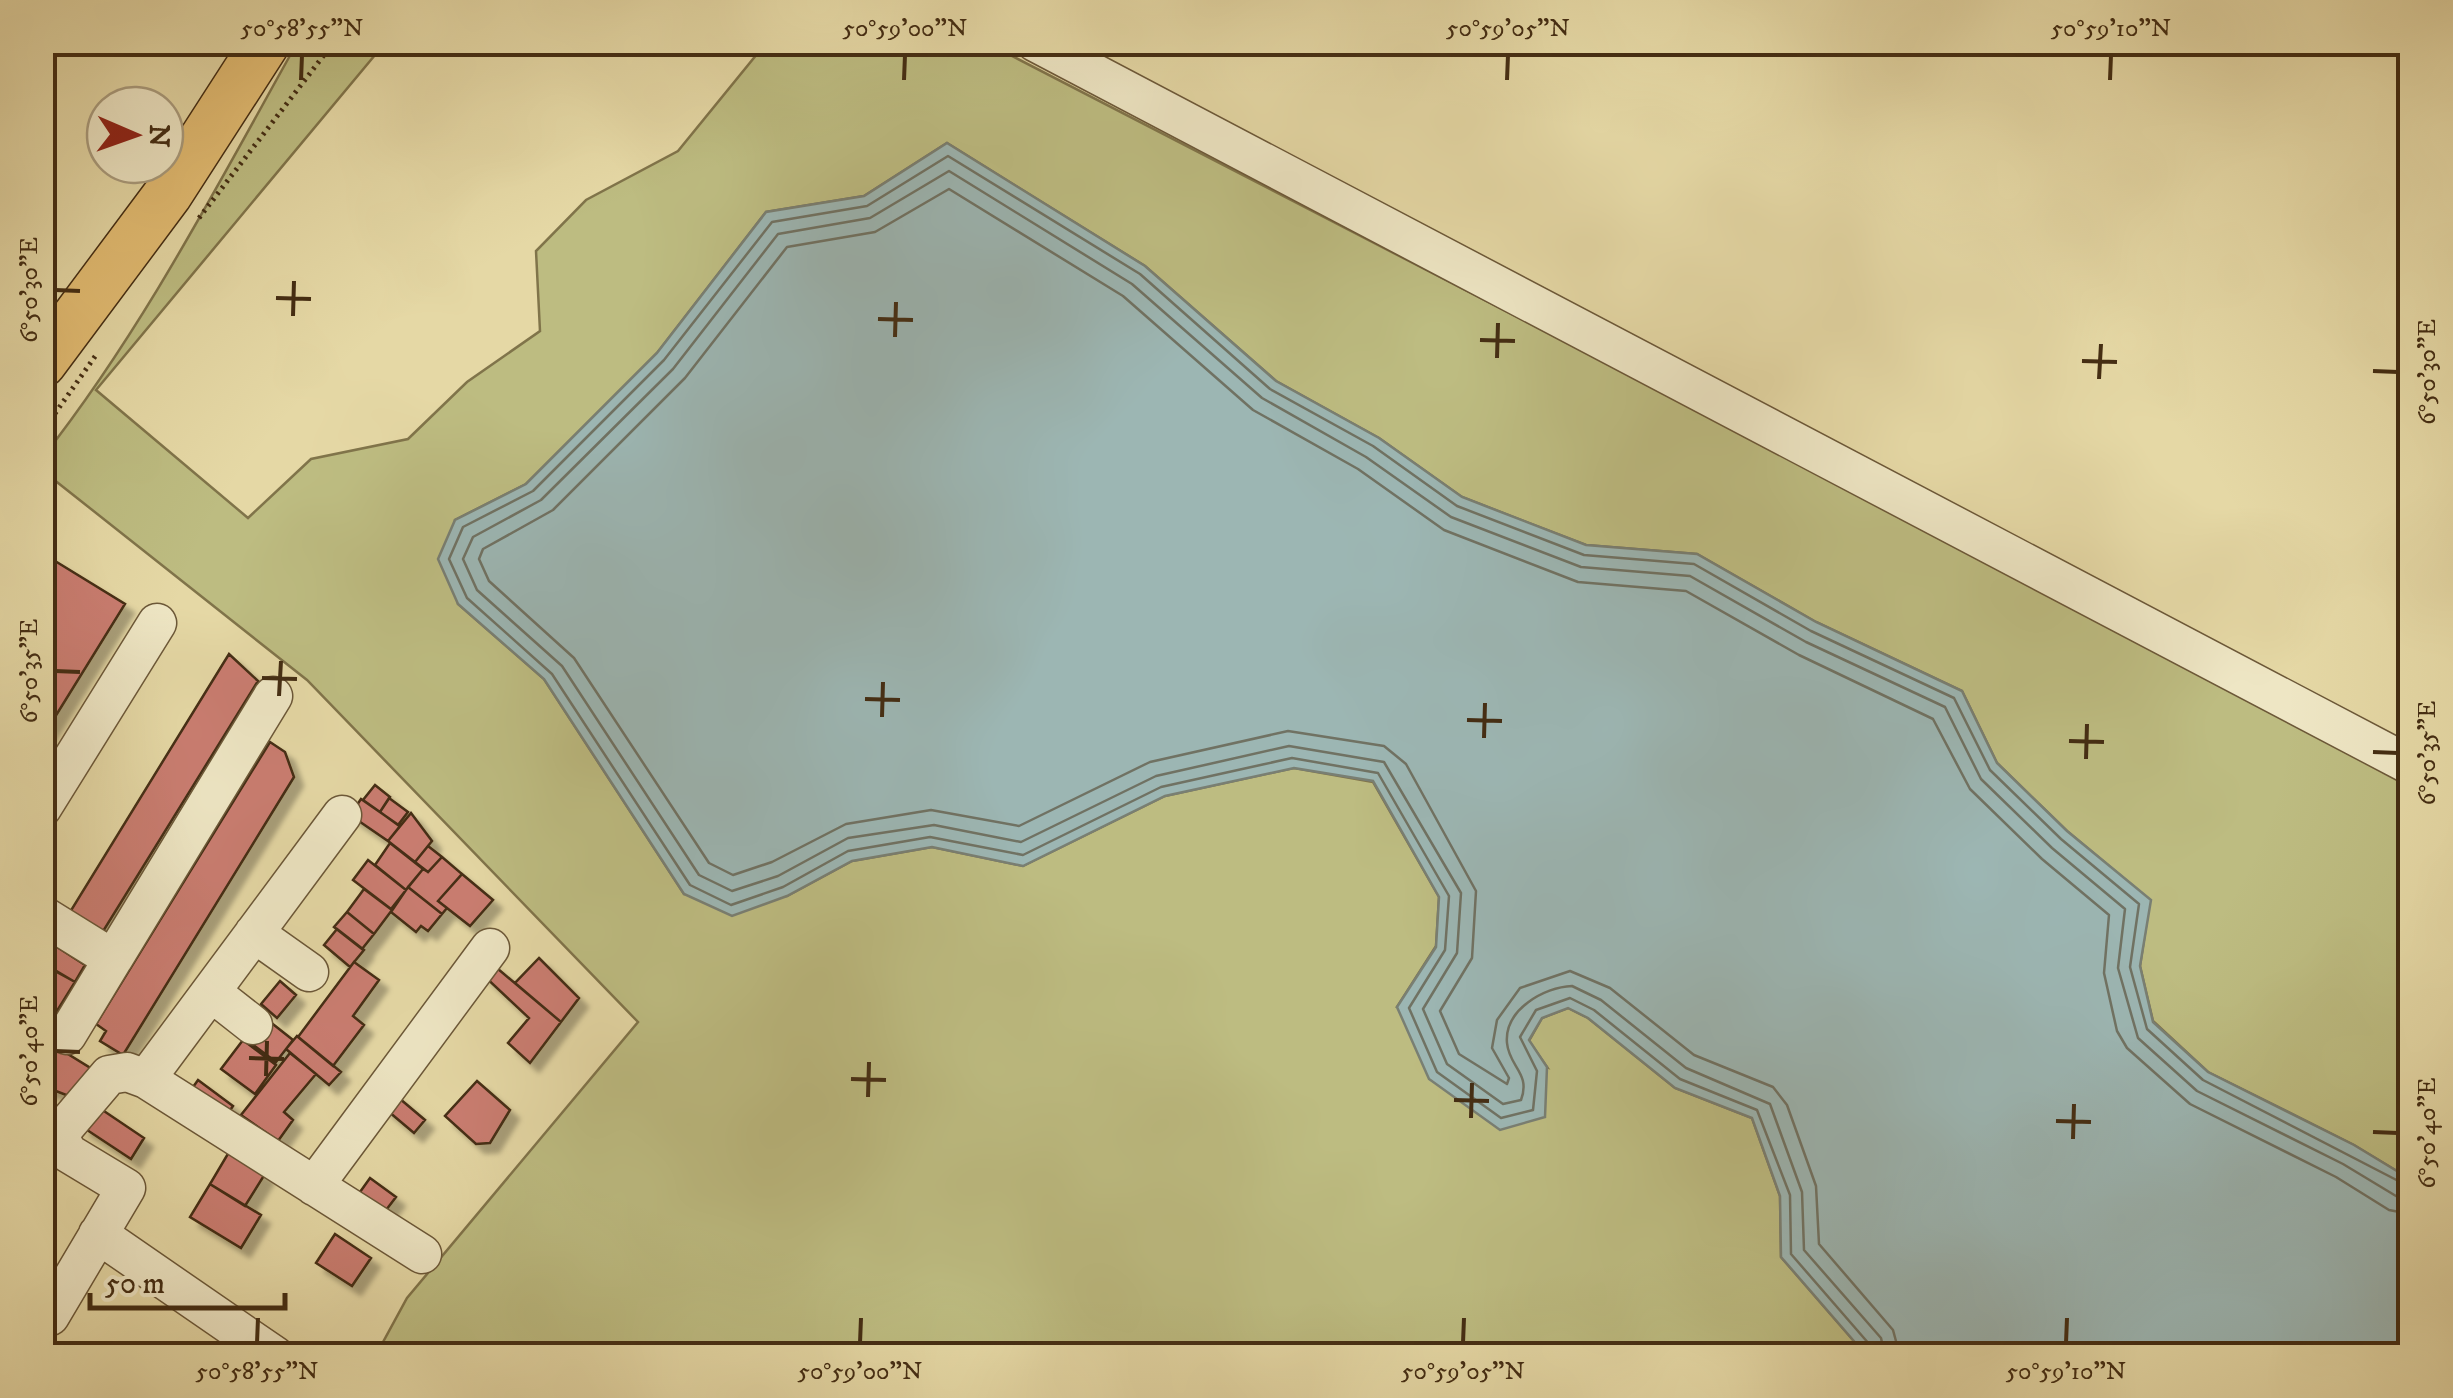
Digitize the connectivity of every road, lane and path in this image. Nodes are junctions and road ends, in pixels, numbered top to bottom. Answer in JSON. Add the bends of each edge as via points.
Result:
{"nodes":[{"id":1,"x":266,"y":42,"type":"edge"},
{"id":2,"x":334,"y":42,"type":"edge"},
{"id":3,"x":1034,"y":42,"type":"edge"},
{"id":4,"x":192,"y":228,"type":"dead end"},
{"id":5,"x":98,"y":353,"type":"dead end"},
{"id":6,"x":42,"y":362,"type":"edge"},
{"id":7,"x":42,"y":432,"type":"edge"},
{"id":8,"x":157,"y":624,"type":"dead end"},
{"id":9,"x":274,"y":696,"type":"dead end"},
{"id":10,"x":2410,"y":765,"type":"edge"},
{"id":11,"x":42,"y":808,"type":"edge"},
{"id":12,"x":342,"y":814,"type":"dead end"},
{"id":13,"x":42,"y":914,"type":"edge"},
{"id":14,"x":254,"y":934,"type":"junction"},
{"id":15,"x":490,"y":948,"type":"dead end"},
{"id":16,"x":113,"y":959,"type":"junction"},
{"id":17,"x":309,"y":972,"type":"dead end"},
{"id":18,"x":211,"y":992,"type":"junction"},
{"id":19,"x":253,"y":1026,"type":"dead end"},
{"id":20,"x":67,"y":1034,"type":"dead end"},
{"id":21,"x":146,"y":1079,"type":"junction"},
{"id":22,"x":50,"y":1131,"type":"edge"},
{"id":23,"x":314,"y":1186,"type":"junction"},
{"id":24,"x":98,"y":1234,"type":"junction"},
{"id":25,"x":422,"y":1254,"type":"dead end"},
{"id":26,"x":50,"y":1316,"type":"dead end"},
{"id":27,"x":275,"y":1356,"type":"edge"}],
"edges":[{"from":1,"to":6,"type":"main road","via":[[168,194]]},
{"from":2,"to":4,"type":"path"},
{"from":3,"to":10,"type":"lane"},
{"from":5,"to":7,"type":"path"},
{"from":8,"to":11,"type":"lane"},
{"from":9,"to":16,"type":"lane"},
{"from":12,"to":14,"type":"lane"},
{"from":13,"to":16,"type":"lane"},
{"from":14,"to":17,"type":"lane"},
{"from":14,"to":18,"type":"lane"},
{"from":15,"to":23,"type":"lane"},
{"from":16,"to":20,"type":"lane"},
{"from":18,"to":19,"type":"lane"},
{"from":18,"to":21,"type":"lane"},
{"from":21,"to":22,"type":"lane","via":[[109,1075]]},
{"from":21,"to":23,"type":"lane"},
{"from":22,"to":24,"type":"lane","via":[[68,1153],[126,1188]]},
{"from":23,"to":25,"type":"lane"},
{"from":24,"to":26,"type":"lane"},
{"from":24,"to":27,"type":"lane"}]}
